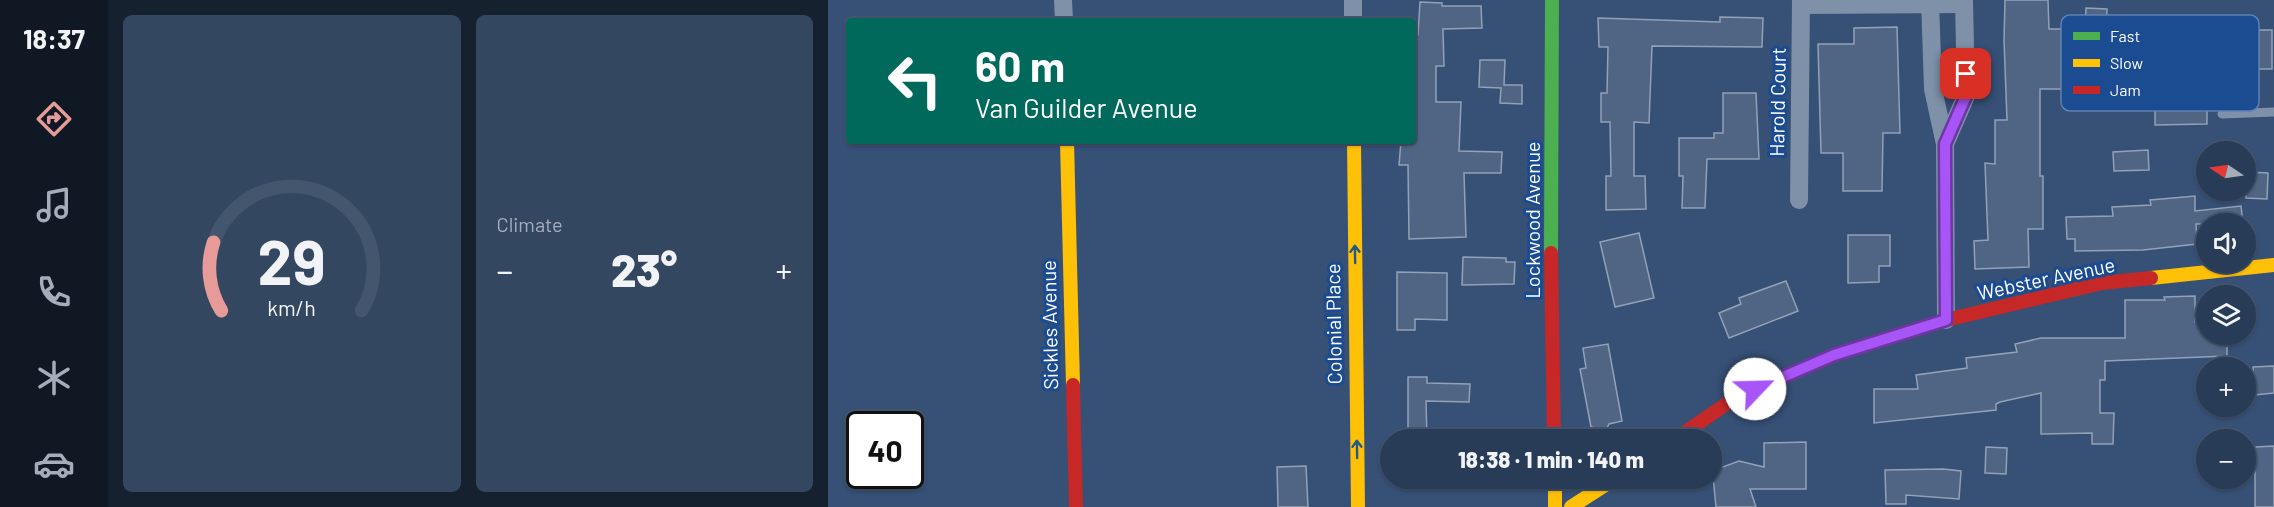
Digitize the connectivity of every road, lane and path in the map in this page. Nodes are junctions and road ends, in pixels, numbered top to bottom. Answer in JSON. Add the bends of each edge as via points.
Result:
{"nodes":[{"id":1,"x":1064,"y":0,"type":"edge"},
{"id":2,"x":1353,"y":0,"type":"edge"},
{"id":3,"x":1552,"y":0,"type":"edge"},
{"id":4,"x":1801,"y":2,"type":"edge"},
{"id":5,"x":1964,"y":2,"type":"edge"},
{"id":6,"x":1930,"y":3,"type":"edge"},
{"id":7,"x":1064,"y":18,"type":"edge"},
{"id":8,"x":1353,"y":18,"type":"edge"},
{"id":9,"x":2274,"y":112,"type":"edge"},
{"id":10,"x":2222,"y":114,"type":"dead end"},
{"id":11,"x":1067,"y":144,"type":"edge"},
{"id":12,"x":1354,"y":144,"type":"edge"},
{"id":13,"x":1945,"y":144,"type":"junction"},
{"id":14,"x":1799,"y":200,"type":"dead end"},
{"id":15,"x":2274,"y":265,"type":"edge"},
{"id":16,"x":1946,"y":320,"type":"junction"},
{"id":17,"x":1554,"y":429,"type":"edge"},
{"id":18,"x":1691,"y":429,"type":"edge"},
{"id":19,"x":1555,"y":489,"type":"edge"},
{"id":20,"x":1599,"y":489,"type":"edge"},
{"id":21,"x":1076,"y":507,"type":"edge"},
{"id":22,"x":1358,"y":507,"type":"edge"},
{"id":23,"x":1556,"y":507,"type":"edge"},
{"id":24,"x":1571,"y":507,"type":"edge"}],
"edges":[{"from":1,"to":7,"type":"street"},
{"from":2,"to":8,"type":"street"},
{"from":3,"to":17,"type":"street","name":"Lockwood Avenue"},
{"from":4,"to":6,"type":"street","name":"Harold Court"},
{"from":4,"to":14,"type":"street","name":"Harold Court"},
{"from":5,"to":6,"type":"street","name":"Harold Court"},
{"from":5,"to":13,"type":"street","via":[[1966,96]]},
{"from":6,"to":13,"type":"street","via":[[1933,89]]},
{"from":9,"to":10,"type":"lane"},
{"from":11,"to":21,"type":"street","name":"Sickles Avenue"},
{"from":22,"to":12,"type":"street","name":"Colonial Place","one_way":true},
{"from":13,"to":16,"type":"street"},
{"from":15,"to":16,"type":"street","name":"Webster Avenue","via":[[2102,282]]},
{"from":16,"to":18,"type":"street","name":"Webster Avenue","via":[[1834,355],[1746,393]]},
{"from":19,"to":23,"type":"street"},
{"from":20,"to":24,"type":"street"}]}
